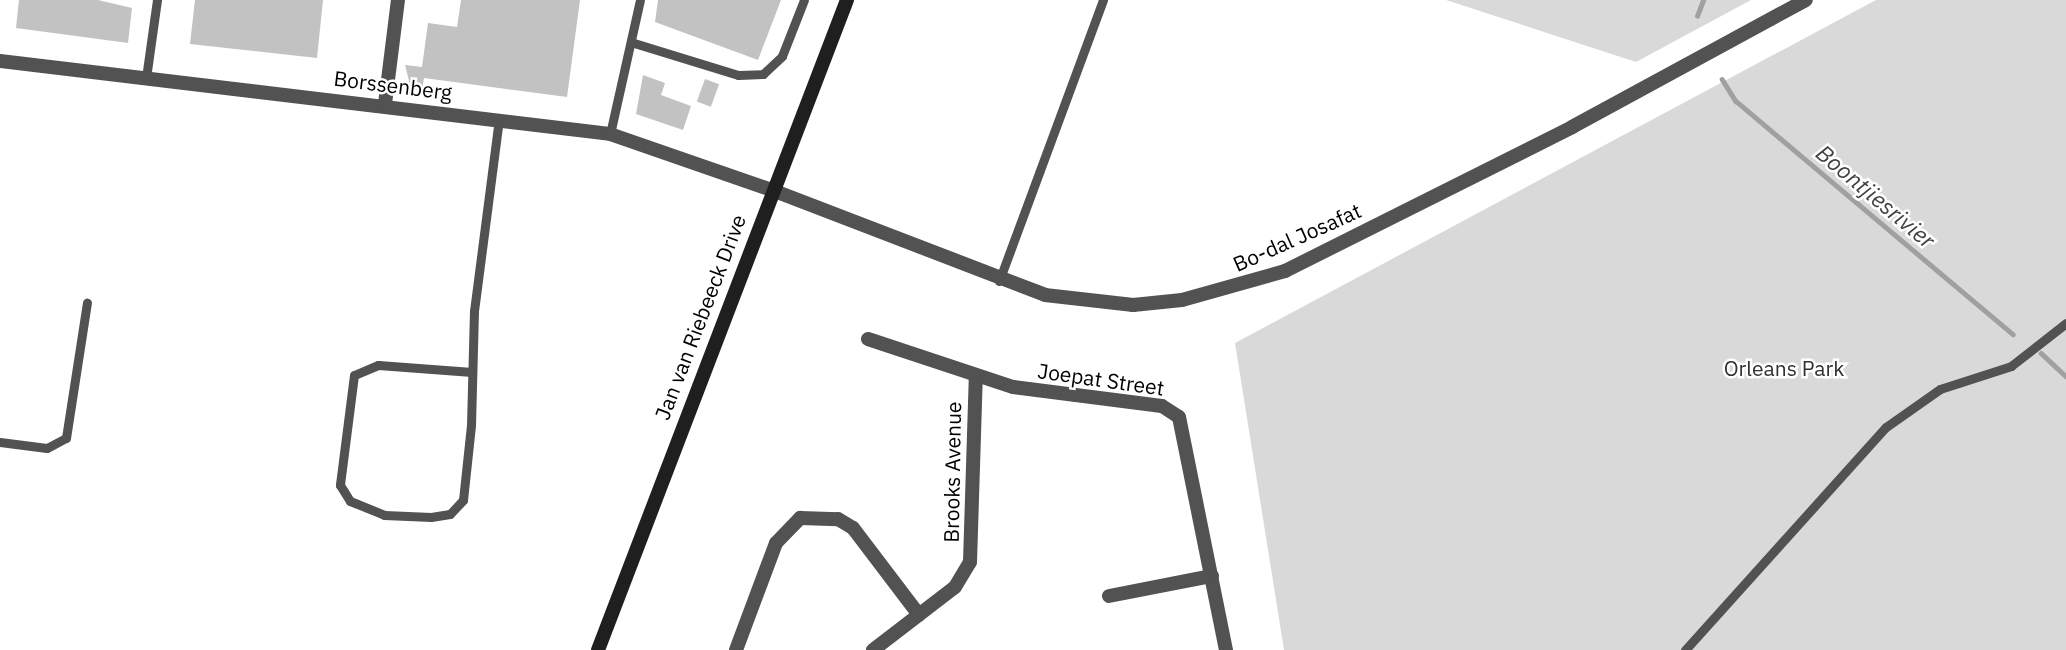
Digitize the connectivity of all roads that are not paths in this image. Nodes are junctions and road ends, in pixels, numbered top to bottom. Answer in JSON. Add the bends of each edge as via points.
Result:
{"nodes":[{"id":1,"x":157,"y":0,"type":"edge"},
{"id":2,"x":398,"y":0,"type":"edge"},
{"id":3,"x":640,"y":0,"type":"edge"},
{"id":4,"x":804,"y":0,"type":"edge"},
{"id":5,"x":847,"y":0,"type":"edge"},
{"id":6,"x":1103,"y":0,"type":"edge"},
{"id":7,"x":1806,"y":0,"type":"edge"},
{"id":8,"x":634,"y":43,"type":"junction"},
{"id":9,"x":0,"y":61,"type":"edge"},
{"id":10,"x":146,"y":78,"type":"junction"},
{"id":11,"x":385,"y":104,"type":"junction"},
{"id":12,"x":499,"y":120,"type":"junction"},
{"id":13,"x":610,"y":134,"type":"junction"},
{"id":14,"x":772,"y":190,"type":"junction"},
{"id":15,"x":999,"y":281,"type":"junction"},
{"id":16,"x":86,"y":303,"type":"dead end"},
{"id":17,"x":2066,"y":323,"type":"edge"},
{"id":18,"x":868,"y":339,"type":"dead end"},
{"id":19,"x":472,"y":372,"type":"junction"},
{"id":20,"x":976,"y":376,"type":"junction"},
{"id":21,"x":0,"y":442,"type":"edge"},
{"id":22,"x":1212,"y":576,"type":"junction"},
{"id":23,"x":1109,"y":596,"type":"dead end"},
{"id":24,"x":919,"y":615,"type":"junction"},
{"id":25,"x":598,"y":650,"type":"edge"},
{"id":26,"x":736,"y":650,"type":"edge"},
{"id":27,"x":873,"y":650,"type":"edge"},
{"id":28,"x":1226,"y":650,"type":"edge"},
{"id":29,"x":1685,"y":650,"type":"edge"}],
"edges":[{"from":1,"to":10,"type":"lane"},
{"from":2,"to":11,"type":"street"},
{"from":3,"to":8,"type":"lane"},
{"from":4,"to":8,"type":"lane","via":[[782,56],[763,74],[738,75]]},
{"from":5,"to":14,"type":"main road","name":"Jan van Riebeeck Drive"},
{"from":6,"to":15,"type":"lane"},
{"from":7,"to":15,"type":"street","name":"Bo-dal Josafat","via":[[1572,127],[1284,271],[1232,289],[1133,304],[1086,302]]},
{"from":8,"to":13,"type":"lane"},
{"from":9,"to":10,"type":"street","name":"Borssenberg"},
{"from":10,"to":11,"type":"street","name":"Borssenberg"},
{"from":11,"to":12,"type":"street","name":"Borssenberg"},
{"from":12,"to":13,"type":"street","name":"Borssenberg"},
{"from":12,"to":19,"type":"lane"},
{"from":13,"to":14,"type":"street","name":"Borssenberg"},
{"from":14,"to":15,"type":"street","name":"Bo-dal Josafat"},
{"from":14,"to":25,"type":"main road","name":"Jan van Riebeeck Drive"},
{"from":16,"to":21,"type":"lane","via":[[66,438],[47,448]]},
{"from":17,"to":29,"type":"lane","via":[[2011,366],[1940,389],[1886,427]]},
{"from":18,"to":20,"type":"street","name":"Joepat Street"},
{"from":19,"to":19,"type":"lane","via":[[359,369],[340,485],[350,501],[384,515],[450,514],[463,500]]},
{"from":20,"to":22,"type":"street","name":"Joepat Street","via":[[1046,394],[1162,406],[1179,417]]},
{"from":20,"to":24,"type":"street","name":"Brooks Avenue","via":[[970,562],[956,587]]},
{"from":22,"to":23,"type":"street"},
{"from":22,"to":28,"type":"street","name":"Joepat Street"},
{"from":24,"to":26,"type":"street","via":[[853,528],[838,519],[800,518],[776,543]]},
{"from":24,"to":27,"type":"street","name":"Brooks Avenue"}]}
